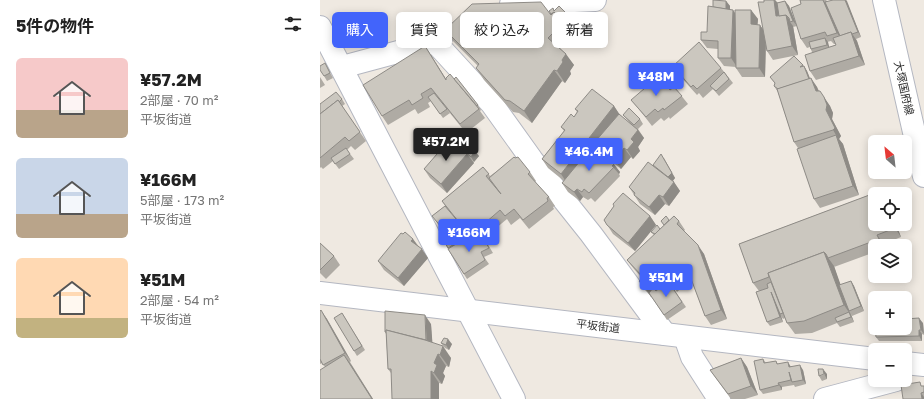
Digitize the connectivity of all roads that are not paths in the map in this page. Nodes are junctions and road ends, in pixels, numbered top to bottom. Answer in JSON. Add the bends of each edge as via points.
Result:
{"nodes":[{"id":1,"x":595,"y":0,"type":"edge"},
{"id":2,"x":884,"y":0,"type":"edge"},
{"id":3,"x":489,"y":4,"type":"edge"},
{"id":4,"x":457,"y":21,"type":"edge"},
{"id":5,"x":452,"y":26,"type":"edge"},
{"id":6,"x":320,"y":27,"type":"edge"},
{"id":7,"x":414,"y":48,"type":"edge"},
{"id":8,"x":441,"y":48,"type":"edge"},
{"id":9,"x":342,"y":68,"type":"junction"},
{"id":10,"x":924,"y":176,"type":"edge"},
{"id":11,"x":320,"y":293,"type":"edge"},
{"id":12,"x":470,"y":312,"type":"junction"},
{"id":13,"x":675,"y":335,"type":"junction"},
{"id":14,"x":868,"y":359,"type":"edge"},
{"id":15,"x":870,"y":387,"type":"edge"},
{"id":16,"x":514,"y":399,"type":"edge"},
{"id":17,"x":719,"y":399,"type":"edge"},
{"id":18,"x":825,"y":399,"type":"edge"}],
"edges":[{"from":1,"to":3,"type":"street"},
{"from":2,"to":10,"type":"street","name":"大塚国府線"},
{"from":4,"to":5,"type":"street"},
{"from":6,"to":9,"type":"street"},
{"from":7,"to":9,"type":"street"},
{"from":8,"to":13,"type":"street","via":[[492,104],[532,160]]},
{"from":9,"to":12,"type":"street"},
{"from":11,"to":12,"type":"street","name":"平坂街道"},
{"from":12,"to":13,"type":"street","name":"平坂街道"},
{"from":12,"to":16,"type":"street"},
{"from":13,"to":14,"type":"street","name":"平坂街道"},
{"from":13,"to":17,"type":"street"},
{"from":15,"to":18,"type":"street"}]}
